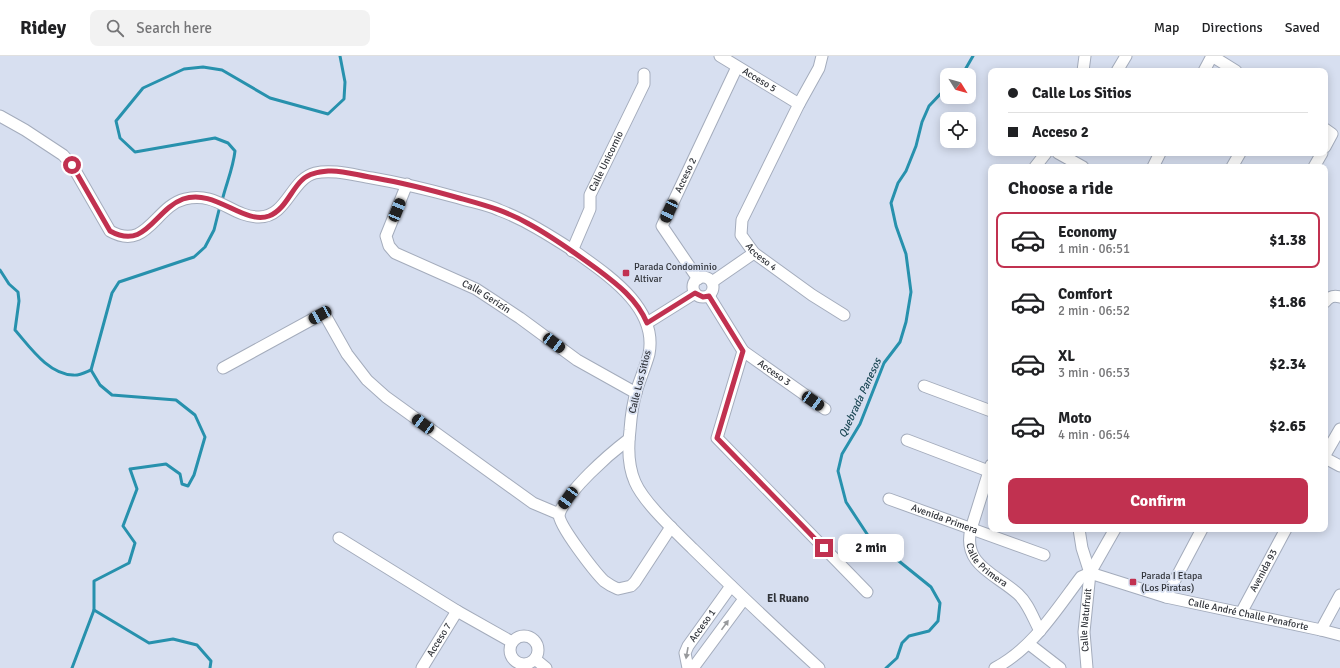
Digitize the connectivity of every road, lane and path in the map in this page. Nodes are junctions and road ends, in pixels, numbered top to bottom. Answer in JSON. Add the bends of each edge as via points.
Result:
{"nodes":[{"id":1,"x":720,"y":56,"type":"edge"},
{"id":2,"x":822,"y":56,"type":"edge"},
{"id":3,"x":1085,"y":56,"type":"edge"},
{"id":4,"x":1126,"y":56,"type":"edge"},
{"id":5,"x":1212,"y":56,"type":"edge"},
{"id":6,"x":737,"y":67,"type":"junction"},
{"id":7,"x":1083,"y":68,"type":"edge"},
{"id":8,"x":1119,"y":68,"type":"edge"},
{"id":9,"x":1206,"y":68,"type":"edge"},
{"id":10,"x":1231,"y":68,"type":"edge"},
{"id":11,"x":644,"y":74,"type":"dead end"},
{"id":12,"x":799,"y":104,"type":"junction"},
{"id":13,"x":0,"y":116,"type":"edge"},
{"id":14,"x":1044,"y":156,"type":"edge"},
{"id":15,"x":1063,"y":156,"type":"edge"},
{"id":16,"x":1037,"y":164,"type":"edge"},
{"id":17,"x":1077,"y":164,"type":"edge"},
{"id":18,"x":407,"y":184,"type":"junction"},
{"id":19,"x":572,"y":250,"type":"junction"},
{"id":20,"x":754,"y":253,"type":"junction"},
{"id":21,"x":698,"y":279,"type":"junction"},
{"id":22,"x":712,"y":282,"type":"junction"},
{"id":23,"x":695,"y":293,"type":"junction"},
{"id":24,"x":709,"y":296,"type":"junction"},
{"id":25,"x":1338,"y":296,"type":"edge"},
{"id":26,"x":1328,"y":299,"type":"edge"},
{"id":27,"x":844,"y":315,"type":"dead end"},
{"id":28,"x":647,"y":323,"type":"junction"},
{"id":29,"x":743,"y":351,"type":"junction"},
{"id":30,"x":223,"y":368,"type":"dead end"},
{"id":31,"x":924,"y":386,"type":"dead end"},
{"id":32,"x":636,"y":393,"type":"junction"},
{"id":33,"x":825,"y":409,"type":"dead end"},
{"id":34,"x":988,"y":410,"type":"edge"},
{"id":35,"x":1340,"y":429,"type":"edge"},
{"id":36,"x":629,"y":439,"type":"junction"},
{"id":37,"x":907,"y":440,"type":"dead end"},
{"id":38,"x":1328,"y":450,"type":"edge"},
{"id":39,"x":1328,"y":460,"type":"edge"},
{"id":40,"x":1340,"y":466,"type":"edge"},
{"id":41,"x":988,"y":469,"type":"edge"},
{"id":42,"x":988,"y":476,"type":"edge"},
{"id":43,"x":890,"y":499,"type":"dead end"},
{"id":44,"x":559,"y":514,"type":"junction"},
{"id":45,"x":671,"y":527,"type":"junction"},
{"id":46,"x":971,"y":529,"type":"junction"},
{"id":47,"x":1079,"y":532,"type":"edge"},
{"id":48,"x":1113,"y":532,"type":"edge"},
{"id":49,"x":1200,"y":532,"type":"edge"},
{"id":50,"x":1284,"y":532,"type":"edge"},
{"id":51,"x":339,"y":538,"type":"dead end"},
{"id":52,"x":1044,"y":555,"type":"dead end"},
{"id":53,"x":1090,"y":573,"type":"junction"},
{"id":54,"x":731,"y":586,"type":"junction"},
{"id":55,"x":867,"y":592,"type":"dead end"},
{"id":56,"x":1340,"y":595,"type":"edge"},
{"id":57,"x":1166,"y":598,"type":"junction"},
{"id":58,"x":744,"y":599,"type":"junction"},
{"id":59,"x":456,"y":611,"type":"junction"},
{"id":60,"x":1241,"y":613,"type":"junction"},
{"id":61,"x":1321,"y":630,"type":"junction"},
{"id":62,"x":1040,"y":631,"type":"junction"},
{"id":63,"x":1340,"y":635,"type":"edge"},
{"id":64,"x":512,"y":642,"type":"junction"},
{"id":65,"x":1029,"y":644,"type":"junction"},
{"id":66,"x":535,"y":659,"type":"junction"},
{"id":67,"x":513,"y":664,"type":"edge"},
{"id":68,"x":422,"y":668,"type":"edge"},
{"id":69,"x":546,"y":668,"type":"edge"},
{"id":70,"x":688,"y":668,"type":"edge"},
{"id":71,"x":693,"y":668,"type":"edge"},
{"id":72,"x":819,"y":668,"type":"edge"},
{"id":73,"x":995,"y":668,"type":"edge"},
{"id":74,"x":1060,"y":668,"type":"edge"},
{"id":75,"x":1087,"y":668,"type":"edge"}],
"edges":[{"from":1,"to":6,"type":"street","name":"Acceso 5"},
{"from":2,"to":12,"type":"street","name":"Acceso 4","via":[[819,68]]},
{"from":3,"to":7,"type":"street"},
{"from":4,"to":8,"type":"street"},
{"from":5,"to":9,"type":"street"},
{"from":5,"to":10,"type":"street"},
{"from":6,"to":12,"type":"street","name":"Acceso 5"},
{"from":6,"to":21,"type":"street","name":"Acceso 2","via":[[662,226]]},
{"from":11,"to":19,"type":"street","name":"Calle Unicornio","via":[[644,84],[590,195],[590,209]]},
{"from":12,"to":20,"type":"street","name":"Acceso 4","via":[[742,220],[741,235]]},
{"from":13,"to":18,"type":"street","name":"Calle Los Sitios","via":[[63,155],[72,165],[110,231],[120,237],[135,237],[183,199],[208,197],[258,218],[270,216],[280,208],[303,179],[312,174],[331,171]]},
{"from":14,"to":16,"type":"street"},
{"from":15,"to":17,"type":"street"},
{"from":18,"to":19,"type":"street","name":"Calle Los Sitios","via":[[497,209],[529,224]]},
{"from":18,"to":32,"type":"street","name":"Calle Gerizín","via":[[386,236],[389,246],[395,253],[476,289],[577,360]]},
{"from":19,"to":28,"type":"street","name":"Calle Los Sitios","via":[[633,299]]},
{"from":20,"to":22,"type":"street"},
{"from":20,"to":27,"type":"street","name":"Acceso 4","via":[[812,296]]},
{"from":21,"to":22,"type":"street","via":[[707,278]]},
{"from":21,"to":23,"type":"street","via":[[693,287]]},
{"from":22,"to":24,"type":"street","via":[[713,291]]},
{"from":23,"to":24,"type":"street","via":[[703,297]]},
{"from":23,"to":28,"type":"street"},
{"from":24,"to":29,"type":"street"},
{"from":25,"to":26,"type":"street"},
{"from":28,"to":32,"type":"street","name":"Calle Los Sitios","via":[[649,354]]},
{"from":29,"to":33,"type":"street","name":"Acceso 3"},
{"from":29,"to":55,"type":"street","via":[[717,438]]},
{"from":30,"to":44,"type":"street","via":[[320,315],[326,315],[347,354],[367,380],[386,398],[532,504]]},
{"from":31,"to":34,"type":"street"},
{"from":32,"to":36,"type":"street","name":"Calle Los Sitios"},
{"from":35,"to":38,"type":"street"},
{"from":36,"to":44,"type":"street","via":[[611,453],[568,498]]},
{"from":36,"to":45,"type":"street","name":"Calle Los Sitios","via":[[630,464],[638,488]]},
{"from":37,"to":41,"type":"street"},
{"from":39,"to":40,"type":"street"},
{"from":42,"to":46,"type":"street","name":"Calle Primera"},
{"from":43,"to":46,"type":"street","name":"Avenida Primera"},
{"from":44,"to":45,"type":"street","via":[[563,526],[604,581],[618,589],[631,586],[635,582]]},
{"from":45,"to":54,"type":"street","name":"Calle Los Sitios"},
{"from":46,"to":52,"type":"street","name":"Avenida Primera"},
{"from":46,"to":62,"type":"street","name":"Calle Primera","via":[[968,538],[973,556],[987,572],[1018,594]]},
{"from":47,"to":53,"type":"street"},
{"from":48,"to":53,"type":"street"},
{"from":49,"to":57,"type":"street"},
{"from":50,"to":60,"type":"street","name":"Avenida 93"},
{"from":51,"to":59,"type":"street"},
{"from":53,"to":57,"type":"street","name":"Calle André Challe Penaforte"},
{"from":53,"to":62,"type":"street","via":[[1081,577]]},
{"from":53,"to":75,"type":"street","name":"Calle Natufruit","via":[[1084,632]]},
{"from":54,"to":58,"type":"street","name":"Calle Los Sitios"},
{"from":54,"to":70,"type":"street","name":"Acceso 1","one_way":true,"via":[[688,646],[685,653]]},
{"from":56,"to":61,"type":"street","name":"Calle André Challe Penaforte"},
{"from":57,"to":60,"type":"street","name":"Calle André Challe Penaforte"},
{"from":71,"to":58,"type":"street","name":"Acceso 1","one_way":true},
{"from":58,"to":72,"type":"street","name":"Calle Los Sitios"},
{"from":59,"to":64,"type":"street"},
{"from":59,"to":68,"type":"street","name":"Acceso 7"},
{"from":60,"to":61,"type":"street","name":"Calle André Challe Penaforte"},
{"from":61,"to":63,"type":"street"},
{"from":62,"to":65,"type":"street"},
{"from":64,"to":66,"type":"street","via":[[524,636],[532,638],[538,646]]},
{"from":64,"to":67,"type":"street"},
{"from":65,"to":73,"type":"street"},
{"from":65,"to":74,"type":"street"},
{"from":66,"to":67,"type":"street","via":[[524,664]]},
{"from":66,"to":69,"type":"street"}]}
